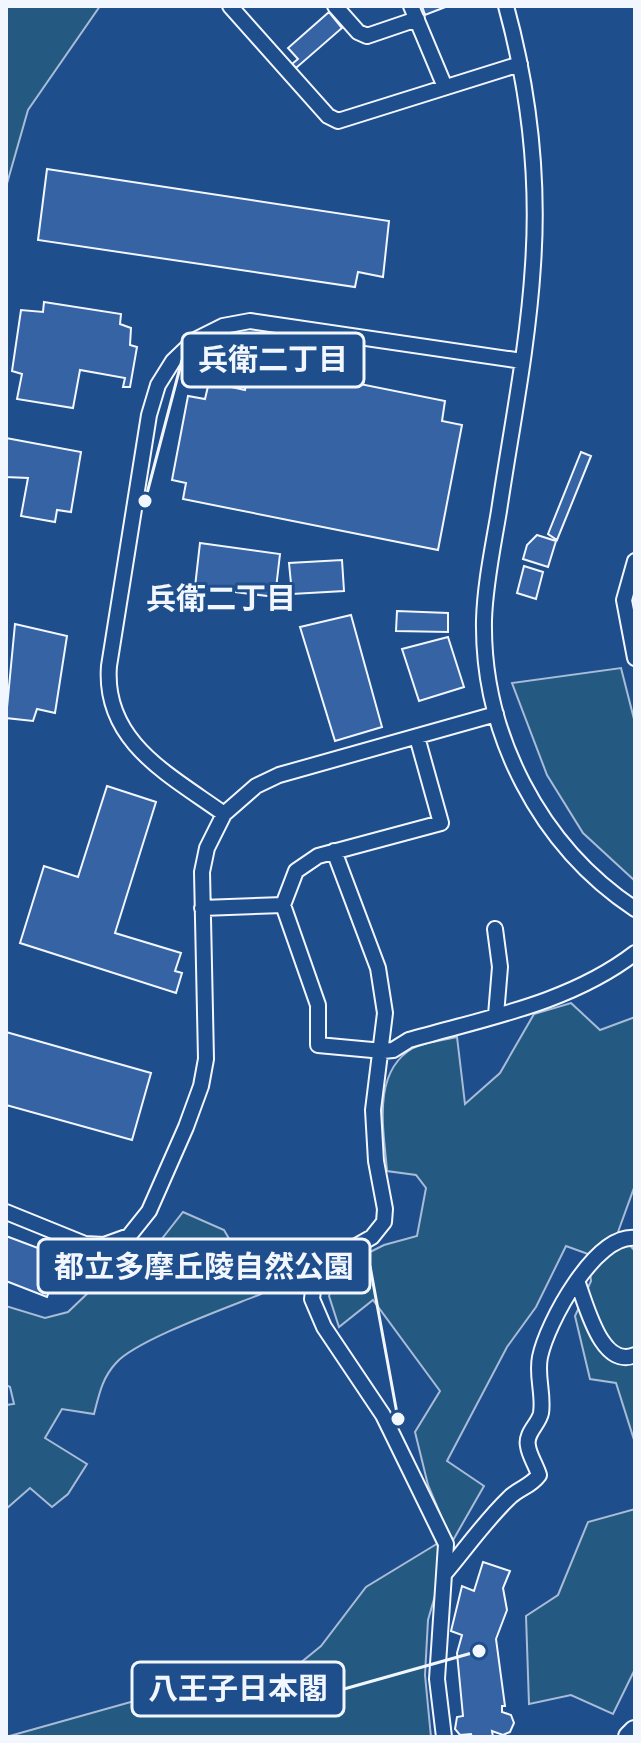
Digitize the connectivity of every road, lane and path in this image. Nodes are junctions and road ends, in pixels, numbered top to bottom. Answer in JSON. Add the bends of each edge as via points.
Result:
{"nodes":[{"id":1,"x":230,"y":6,"type":"edge"},
{"id":2,"x":335,"y":6,"type":"edge"},
{"id":3,"x":506,"y":6,"type":"edge"},
{"id":4,"x":414,"y":12,"type":"edge"},
{"id":5,"x":520,"y":64,"type":"junction"},
{"id":6,"x":445,"y":87,"type":"junction"},
{"id":7,"x":522,"y":361,"type":"junction"},
{"id":8,"x":635,"y":561,"type":"edge"},
{"id":9,"x":635,"y":658,"type":"edge"},
{"id":10,"x":496,"y":714,"type":"junction"},
{"id":11,"x":417,"y":737,"type":"junction"},
{"id":12,"x":224,"y":814,"type":"junction"},
{"id":13,"x":334,"y":851,"type":"junction"},
{"id":14,"x":283,"y":905,"type":"junction"},
{"id":15,"x":202,"y":908,"type":"junction"},
{"id":16,"x":635,"y":909,"type":"edge"},
{"id":17,"x":495,"y":929,"type":"dead end"},
{"id":18,"x":635,"y":953,"type":"edge"},
{"id":19,"x":496,"y":1015,"type":"junction"},
{"id":20,"x":383,"y":1051,"type":"junction"},
{"id":21,"x":6,"y":1212,"type":"edge"},
{"id":22,"x":635,"y":1238,"type":"edge"},
{"id":23,"x":577,"y":1281,"type":"junction"},
{"id":24,"x":635,"y":1355,"type":"edge"},
{"id":25,"x":446,"y":1572,"type":"junction"},
{"id":26,"x":635,"y":1732,"type":"edge"},
{"id":27,"x":444,"y":1737,"type":"edge"},
{"id":28,"x":630,"y":1737,"type":"edge"}],
"edges":[{"from":1,"to":6,"type":"street","via":[[332,120]]},
{"from":2,"to":4,"type":"street","via":[[367,36]]},
{"from":3,"to":5,"type":"street"},
{"from":4,"to":6,"type":"street"},
{"from":5,"to":6,"type":"street"},
{"from":5,"to":7,"type":"street","via":[[532,154],[534,235]]},
{"from":7,"to":10,"type":"street","via":[[484,616]]},
{"from":7,"to":12,"type":"street","via":[[250,321],[208,332],[165,373],[149,415],[109,666],[109,697],[133,746]]},
{"from":8,"to":9,"type":"street","via":[[624,600]]},
{"from":10,"to":11,"type":"street"},
{"from":10,"to":16,"type":"street","via":[[517,771],[553,831],[600,883]]},
{"from":11,"to":12,"type":"street","via":[[266,780]]},
{"from":11,"to":13,"type":"street","via":[[441,823]]},
{"from":12,"to":15,"type":"street","via":[[204,860]]},
{"from":13,"to":14,"type":"street","via":[[307,860],[296,871]]},
{"from":13,"to":20,"type":"street","via":[[378,968],[385,1013]]},
{"from":14,"to":15,"type":"street"},
{"from":14,"to":20,"type":"street","via":[[318,1005],[318,1045]]},
{"from":15,"to":21,"type":"street","via":[[204,1073],[195,1108],[142,1222],[123,1240],[95,1246]]},
{"from":17,"to":19,"type":"street","via":[[500,967]]},
{"from":18,"to":19,"type":"street","via":[[559,997]]},
{"from":19,"to":20,"type":"street"},
{"from":20,"to":25,"type":"street","via":[[373,1122],[384,1222],[364,1243],[321,1266],[311,1286],[312,1299],[406,1460],[446,1544]]},
{"from":22,"to":23,"type":"street","via":[[611,1245]]},
{"from":23,"to":24,"type":"street","via":[[602,1343],[624,1358]]},
{"from":23,"to":25,"type":"street","via":[[556,1312],[540,1358],[541,1415],[527,1445],[539,1475],[491,1516]]},
{"from":25,"to":27,"type":"street","via":[[437,1679]]},
{"from":26,"to":28,"type":"highway"}]}
